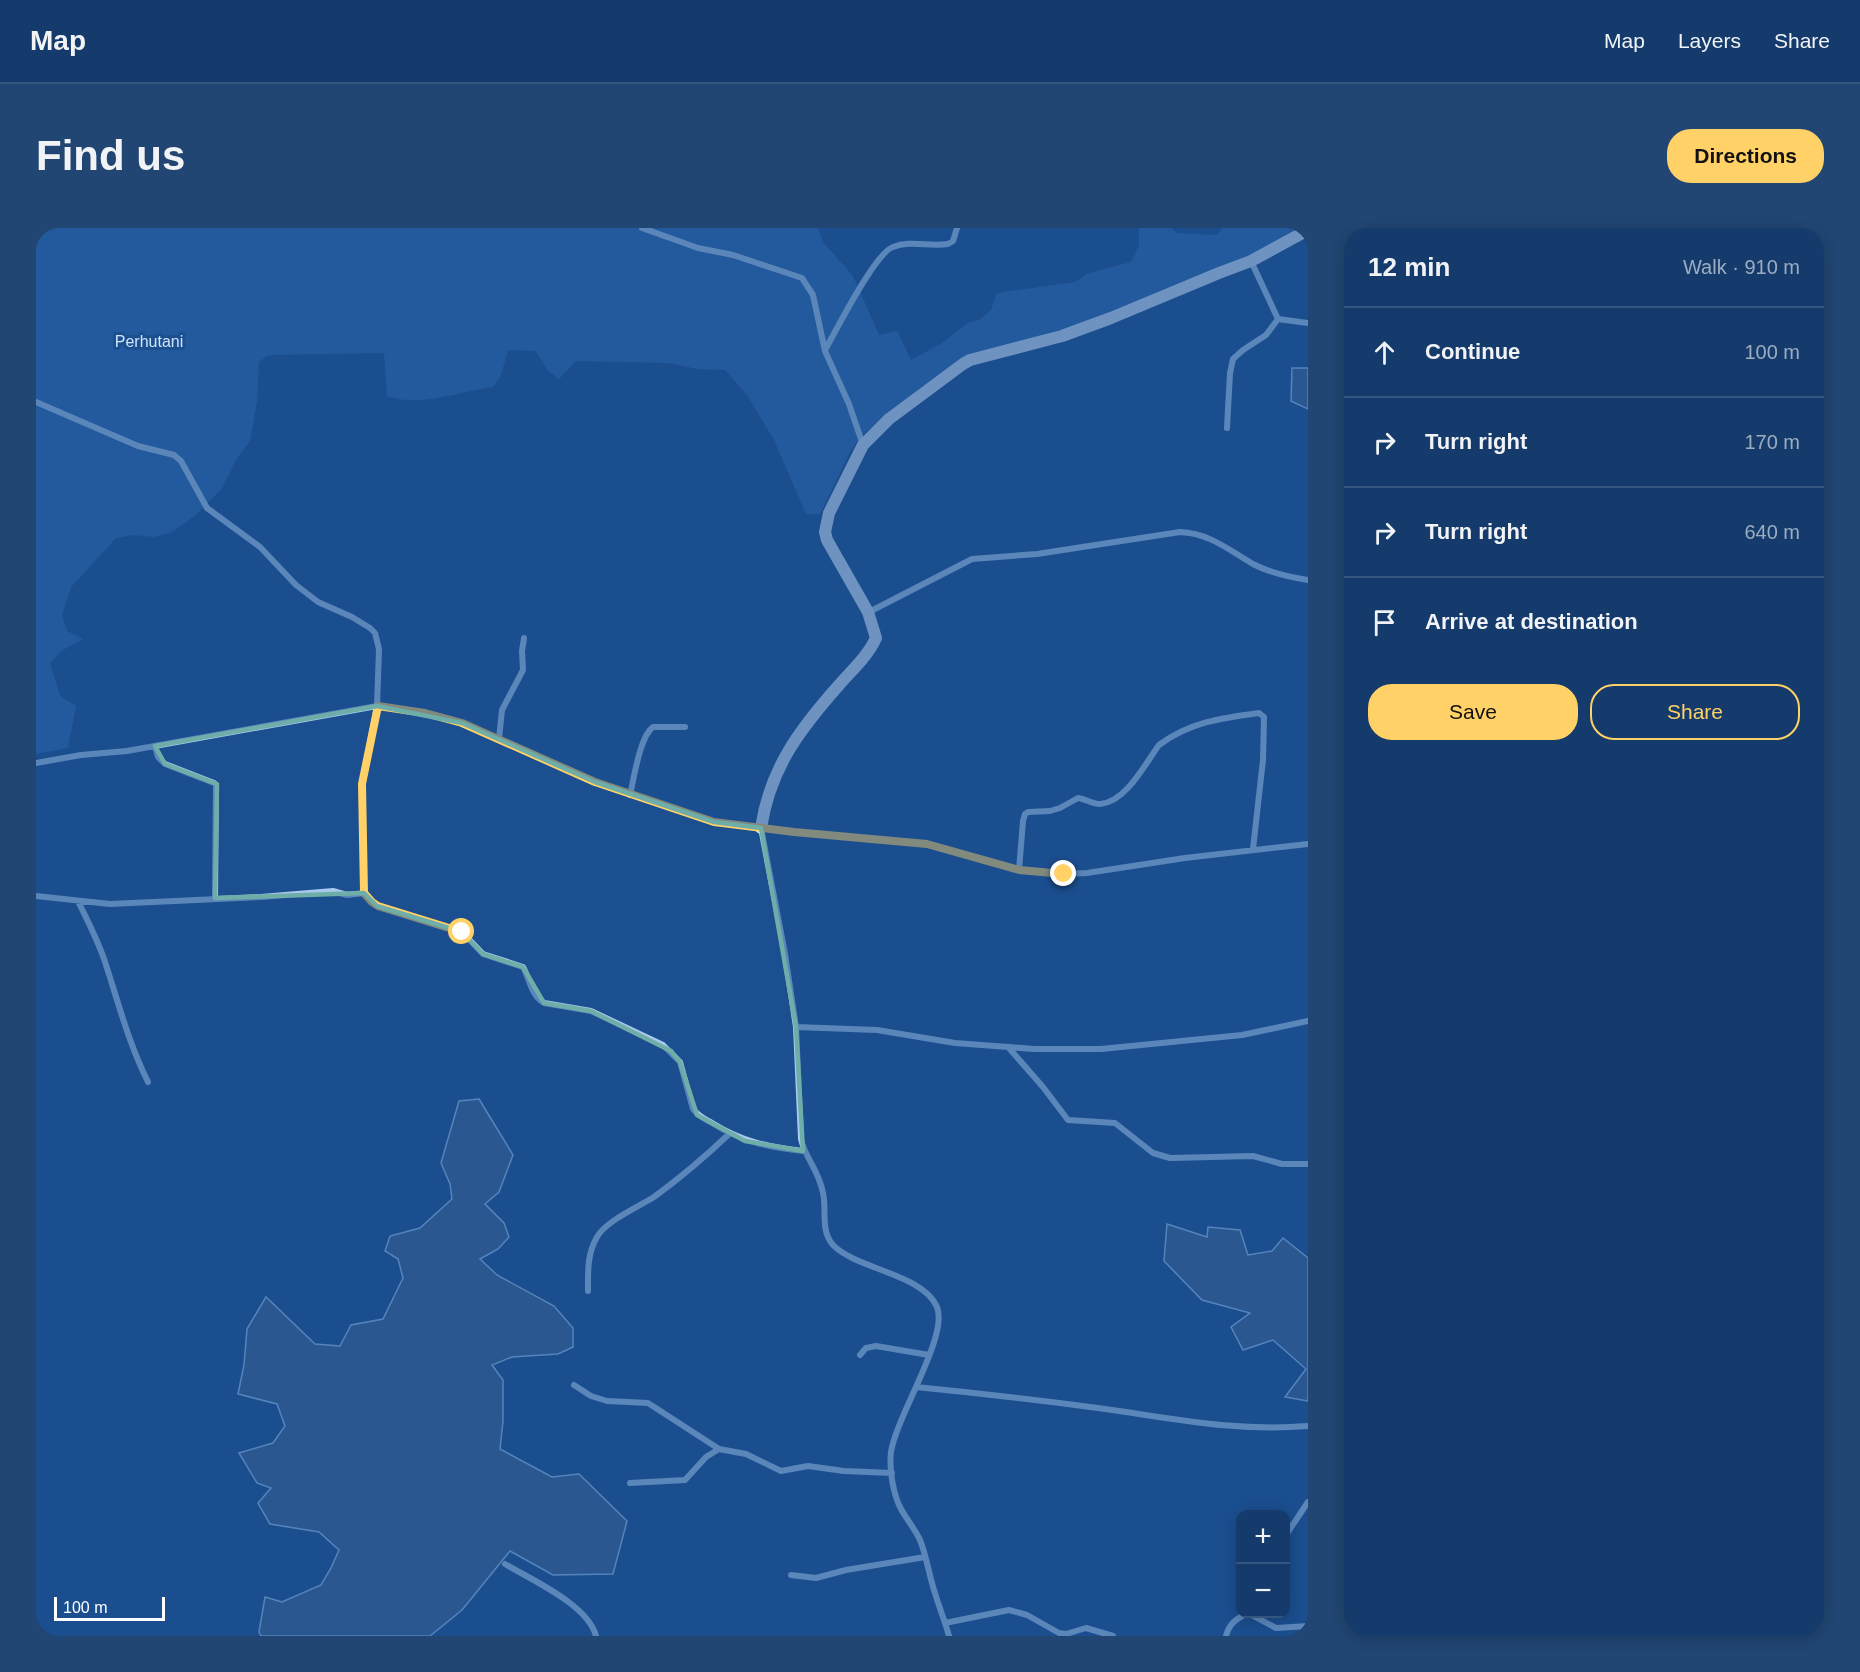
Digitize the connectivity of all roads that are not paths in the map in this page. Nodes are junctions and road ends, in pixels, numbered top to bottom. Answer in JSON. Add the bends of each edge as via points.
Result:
{"nodes":[{"id":1,"x":642,"y":228,"type":"edge"},
{"id":2,"x":957,"y":228,"type":"edge"},
{"id":3,"x":1308,"y":230,"type":"edge"},
{"id":4,"x":1251,"y":261,"type":"junction"},
{"id":5,"x":1278,"y":319,"type":"junction"},
{"id":6,"x":1308,"y":323,"type":"edge"},
{"id":7,"x":825,"y":351,"type":"junction"},
{"id":8,"x":36,"y":402,"type":"edge"},
{"id":9,"x":1227,"y":428,"type":"dead end"},
{"id":10,"x":863,"y":446,"type":"junction"},
{"id":11,"x":1308,"y":580,"type":"edge"},
{"id":12,"x":868,"y":612,"type":"junction"},
{"id":13,"x":524,"y":638,"type":"dead end"},
{"id":14,"x":378,"y":706,"type":"junction"},
{"id":15,"x":685,"y":727,"type":"dead end"},
{"id":16,"x":499,"y":739,"type":"junction"},
{"id":17,"x":155,"y":746,"type":"junction"},
{"id":18,"x":36,"y":762,"type":"edge"},
{"id":19,"x":630,"y":795,"type":"junction"},
{"id":20,"x":761,"y":828,"type":"junction"},
{"id":21,"x":1308,"y":844,"type":"edge"},
{"id":22,"x":1253,"y":849,"type":"junction"},
{"id":23,"x":1019,"y":870,"type":"junction"},
{"id":24,"x":364,"y":893,"type":"junction"},
{"id":25,"x":36,"y":896,"type":"edge"},
{"id":26,"x":215,"y":898,"type":"junction"},
{"id":27,"x":78,"y":901,"type":"junction"},
{"id":28,"x":1308,"y":1021,"type":"edge"},
{"id":29,"x":796,"y":1027,"type":"junction"},
{"id":30,"x":1008,"y":1047,"type":"junction"},
{"id":31,"x":148,"y":1082,"type":"dead end"},
{"id":32,"x":729,"y":1134,"type":"junction"},
{"id":33,"x":803,"y":1151,"type":"junction"},
{"id":34,"x":1308,"y":1164,"type":"edge"},
{"id":35,"x":588,"y":1291,"type":"dead end"},
{"id":36,"x":860,"y":1355,"type":"dead end"},
{"id":37,"x":929,"y":1355,"type":"junction"},
{"id":38,"x":574,"y":1385,"type":"dead end"},
{"id":39,"x":916,"y":1387,"type":"junction"},
{"id":40,"x":1308,"y":1426,"type":"edge"},
{"id":41,"x":719,"y":1449,"type":"junction"},
{"id":42,"x":892,"y":1473,"type":"junction"},
{"id":43,"x":630,"y":1483,"type":"dead end"},
{"id":44,"x":1308,"y":1502,"type":"edge"},
{"id":45,"x":1290,"y":1529,"type":"edge"},
{"id":46,"x":925,"y":1557,"type":"junction"},
{"id":47,"x":505,"y":1564,"type":"dead end"},
{"id":48,"x":791,"y":1575,"type":"dead end"},
{"id":49,"x":1236,"y":1618,"type":"edge"},
{"id":50,"x":1256,"y":1618,"type":"edge"},
{"id":51,"x":945,"y":1623,"type":"junction"},
{"id":52,"x":1308,"y":1626,"type":"edge"},
{"id":53,"x":596,"y":1636,"type":"edge"},
{"id":54,"x":949,"y":1636,"type":"edge"},
{"id":55,"x":1113,"y":1636,"type":"edge"},
{"id":56,"x":1226,"y":1636,"type":"edge"}],
"edges":[{"from":1,"to":7,"type":"street","via":[[802,278],[813,295]]},
{"from":2,"to":7,"type":"street","via":[[948,244],[889,248],[870,271]]},
{"from":3,"to":4,"type":"street"},
{"from":4,"to":5,"type":"street"},
{"from":4,"to":10,"type":"street","via":[[1062,336],[970,360],[889,419]]},
{"from":5,"to":6,"type":"street"},
{"from":5,"to":9,"type":"street","via":[[1266,334],[1233,360]]},
{"from":7,"to":10,"type":"street"},
{"from":8,"to":14,"type":"street","via":[[138,446],[174,455],[207,508],[260,548],[318,602],[370,628],[380,649]]},
{"from":10,"to":12,"type":"street","via":[[830,513],[825,532]]},
{"from":11,"to":12,"type":"street","via":[[1255,565],[1202,534],[1180,532],[1037,554],[972,559]]},
{"from":12,"to":20,"type":"street","via":[[876,638],[873,645],[801,730],[785,755],[772,784]]},
{"from":13,"to":16,"type":"street","via":[[523,670],[502,710]]},
{"from":14,"to":16,"type":"street","via":[[447,718]]},
{"from":14,"to":17,"type":"street"},
{"from":14,"to":24,"type":"street","via":[[362,784]]},
{"from":15,"to":19,"type":"street","via":[[649,730]]},
{"from":16,"to":19,"type":"street"},
{"from":17,"to":18,"type":"street"},
{"from":17,"to":26,"type":"street","via":[[165,764],[216,785]]},
{"from":19,"to":20,"type":"street","via":[[714,822]]},
{"from":20,"to":23,"type":"street","via":[[927,844]]},
{"from":20,"to":29,"type":"street"},
{"from":21,"to":22,"type":"street"},
{"from":22,"to":23,"type":"street","via":[[1087,873]]},
{"from":22,"to":23,"type":"street","via":[[1263,760],[1264,717],[1259,713],[1205,722],[1166,740],[1113,801],[1095,804],[1078,798],[1050,811],[1028,812],[1023,821]]},
{"from":24,"to":26,"type":"street","via":[[346,895],[333,891]]},
{"from":24,"to":32,"type":"street","via":[[378,906],[462,932],[483,954],[523,967],[532,990],[544,1003],[591,1011],[663,1045],[680,1062],[697,1115]]},
{"from":25,"to":27,"type":"street"},
{"from":26,"to":27,"type":"street","via":[[110,904]]},
{"from":27,"to":31,"type":"street","via":[[99,944],[123,1023]]},
{"from":28,"to":30,"type":"street","via":[[1242,1035],[1101,1048]]},
{"from":29,"to":30,"type":"street","via":[[877,1030]]},
{"from":29,"to":33,"type":"street"},
{"from":30,"to":34,"type":"street","via":[[1068,1120],[1116,1123],[1158,1156],[1253,1156],[1282,1164]]},
{"from":32,"to":33,"type":"street","via":[[770,1147]]},
{"from":32,"to":35,"type":"street","via":[[655,1196],[603,1229],[588,1258]]},
{"from":33,"to":37,"type":"street","via":[[820,1179],[828,1239],[835,1247],[901,1278],[933,1300],[939,1316]]},
{"from":36,"to":37,"type":"street","via":[[866,1348],[876,1346]]},
{"from":37,"to":39,"type":"street"},
{"from":38,"to":41,"type":"street","via":[[607,1401],[648,1403]]},
{"from":39,"to":40,"type":"street","via":[[1101,1408],[1215,1426]]},
{"from":39,"to":42,"type":"street","via":[[894,1436]]},
{"from":41,"to":42,"type":"street","via":[[746,1454],[781,1471],[808,1466]]},
{"from":41,"to":43,"type":"street","via":[[685,1480]]},
{"from":42,"to":46,"type":"street","via":[[901,1509],[916,1531]]},
{"from":44,"to":45,"type":"street"},
{"from":46,"to":48,"type":"street","via":[[816,1578]]},
{"from":46,"to":51,"type":"street"},
{"from":47,"to":53,"type":"street","via":[[571,1604],[593,1626]]},
{"from":49,"to":56,"type":"street"},
{"from":50,"to":52,"type":"street","via":[[1276,1628]]},
{"from":51,"to":54,"type":"street"},
{"from":51,"to":55,"type":"street","via":[[1009,1610],[1028,1615],[1059,1633],[1086,1628]]}]}
